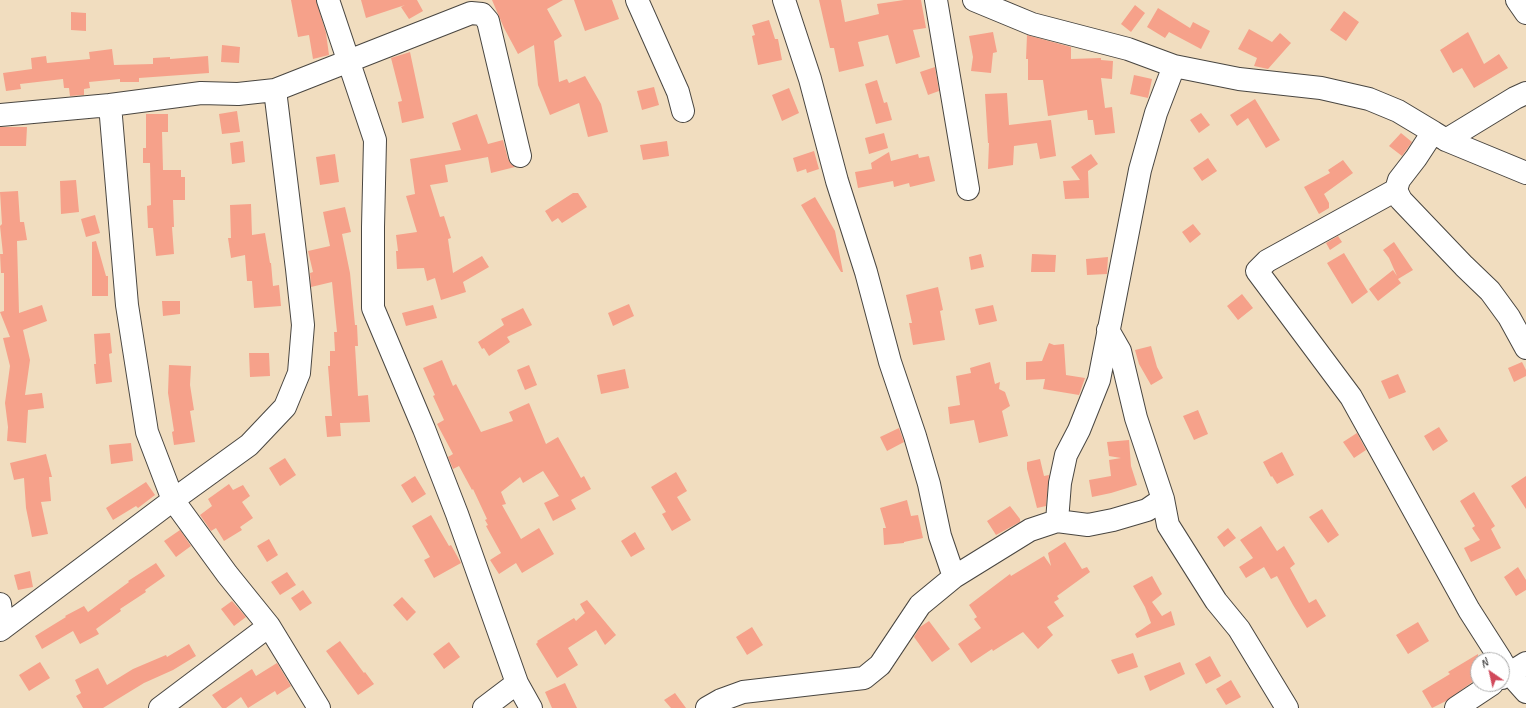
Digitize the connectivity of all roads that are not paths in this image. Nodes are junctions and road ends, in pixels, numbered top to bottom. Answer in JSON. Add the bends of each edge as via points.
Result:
{"nodes":[{"id":1,"x":328,"y":0,"type":"edge"},
{"id":2,"x":636,"y":0,"type":"edge"},
{"id":3,"x":784,"y":0,"type":"edge"},
{"id":4,"x":936,"y":0,"type":"edge"},
{"id":5,"x":974,"y":0,"type":"edge"},
{"id":6,"x":1517,"y":0,"type":"edge"},
{"id":7,"x":1526,"y":13,"type":"edge"},
{"id":8,"x":350,"y":62,"type":"junction"},
{"id":9,"x":1174,"y":66,"type":"junction"},
{"id":10,"x":275,"y":90,"type":"junction"},
{"id":11,"x":1526,"y":93,"type":"edge"},
{"id":12,"x":110,"y":105,"type":"junction"},
{"id":13,"x":683,"y":110,"type":"dead end"},
{"id":14,"x":0,"y":115,"type":"edge"},
{"id":15,"x":1439,"y":136,"type":"junction"},
{"id":16,"x":520,"y":156,"type":"dead end"},
{"id":17,"x":1526,"y":173,"type":"edge"},
{"id":18,"x":968,"y":189,"type":"dead end"},
{"id":19,"x":1396,"y":190,"type":"junction"},
{"id":20,"x":1108,"y":330,"type":"junction"},
{"id":21,"x":1526,"y":348,"type":"edge"},
{"id":22,"x":173,"y":500,"type":"junction"},
{"id":23,"x":1163,"y":500,"type":"junction"},
{"id":24,"x":1057,"y":521,"type":"junction"},
{"id":25,"x":954,"y":577,"type":"junction"},
{"id":26,"x":0,"y":604,"type":"edge"},
{"id":27,"x":269,"y":626,"type":"junction"},
{"id":28,"x":1,"y":629,"type":"edge"},
{"id":29,"x":1494,"y":652,"type":"edge"},
{"id":30,"x":1510,"y":675,"type":"edge"},
{"id":31,"x":517,"y":683,"type":"junction"},
{"id":32,"x":1477,"y":692,"type":"edge"},
{"id":33,"x":1526,"y":692,"type":"edge"},
{"id":34,"x":160,"y":708,"type":"edge"},
{"id":35,"x":319,"y":708,"type":"edge"},
{"id":36,"x":484,"y":708,"type":"edge"},
{"id":37,"x":531,"y":708,"type":"edge"},
{"id":38,"x":707,"y":708,"type":"edge"},
{"id":39,"x":1286,"y":708,"type":"edge"},
{"id":40,"x":1456,"y":708,"type":"edge"}],
"edges":[{"from":1,"to":8,"type":"street"},
{"from":2,"to":13,"type":"street","via":[[678,92]]},
{"from":3,"to":25,"type":"street","via":[[810,79],[890,362],[916,436],[940,536]]},
{"from":4,"to":18,"type":"street"},
{"from":5,"to":9,"type":"street","via":[[1032,24],[1128,49]]},
{"from":6,"to":7,"type":"street"},
{"from":8,"to":10,"type":"street"},
{"from":8,"to":16,"type":"street","via":[[471,13],[482,14],[488,21]]},
{"from":8,"to":31,"type":"street","via":[[375,140],[373,308],[452,500]]},
{"from":9,"to":15,"type":"street","via":[[1239,79],[1321,88],[1369,99],[1398,112]]},
{"from":9,"to":20,"type":"street","via":[[1156,113],[1140,170]]},
{"from":10,"to":12,"type":"street","via":[[238,94],[201,93]]},
{"from":10,"to":22,"type":"street","via":[[303,325],[299,373],[285,407],[249,445]]},
{"from":11,"to":15,"type":"street"},
{"from":12,"to":14,"type":"street"},
{"from":12,"to":22,"type":"street","via":[[127,305],[138,382],[147,432]]},
{"from":15,"to":17,"type":"street"},
{"from":15,"to":19,"type":"street","via":[[1416,158],[1399,180]]},
{"from":19,"to":21,"type":"street","via":[[1401,200],[1490,291],[1509,317]]},
{"from":19,"to":29,"type":"street","via":[[1266,261],[1257,271],[1351,397]]},
{"from":20,"to":23,"type":"street","via":[[1120,351],[1136,418]]},
{"from":20,"to":24,"type":"street","via":[[1099,380],[1066,455],[1060,483]]},
{"from":22,"to":27,"type":"street"},
{"from":22,"to":28,"type":"street"},
{"from":23,"to":24,"type":"street","via":[[1147,510],[1107,522],[1088,525]]},
{"from":23,"to":39,"type":"street","via":[[1168,525],[1216,601],[1239,629]]},
{"from":24,"to":25,"type":"street","via":[[1030,530]]},
{"from":25,"to":38,"type":"street","via":[[920,605],[880,665],[864,678],[743,692]]},
{"from":26,"to":28,"type":"street"},
{"from":27,"to":34,"type":"street"},
{"from":27,"to":35,"type":"street"},
{"from":30,"to":33,"type":"street"},
{"from":31,"to":36,"type":"street"},
{"from":31,"to":37,"type":"street"},
{"from":32,"to":40,"type":"street"}]}
